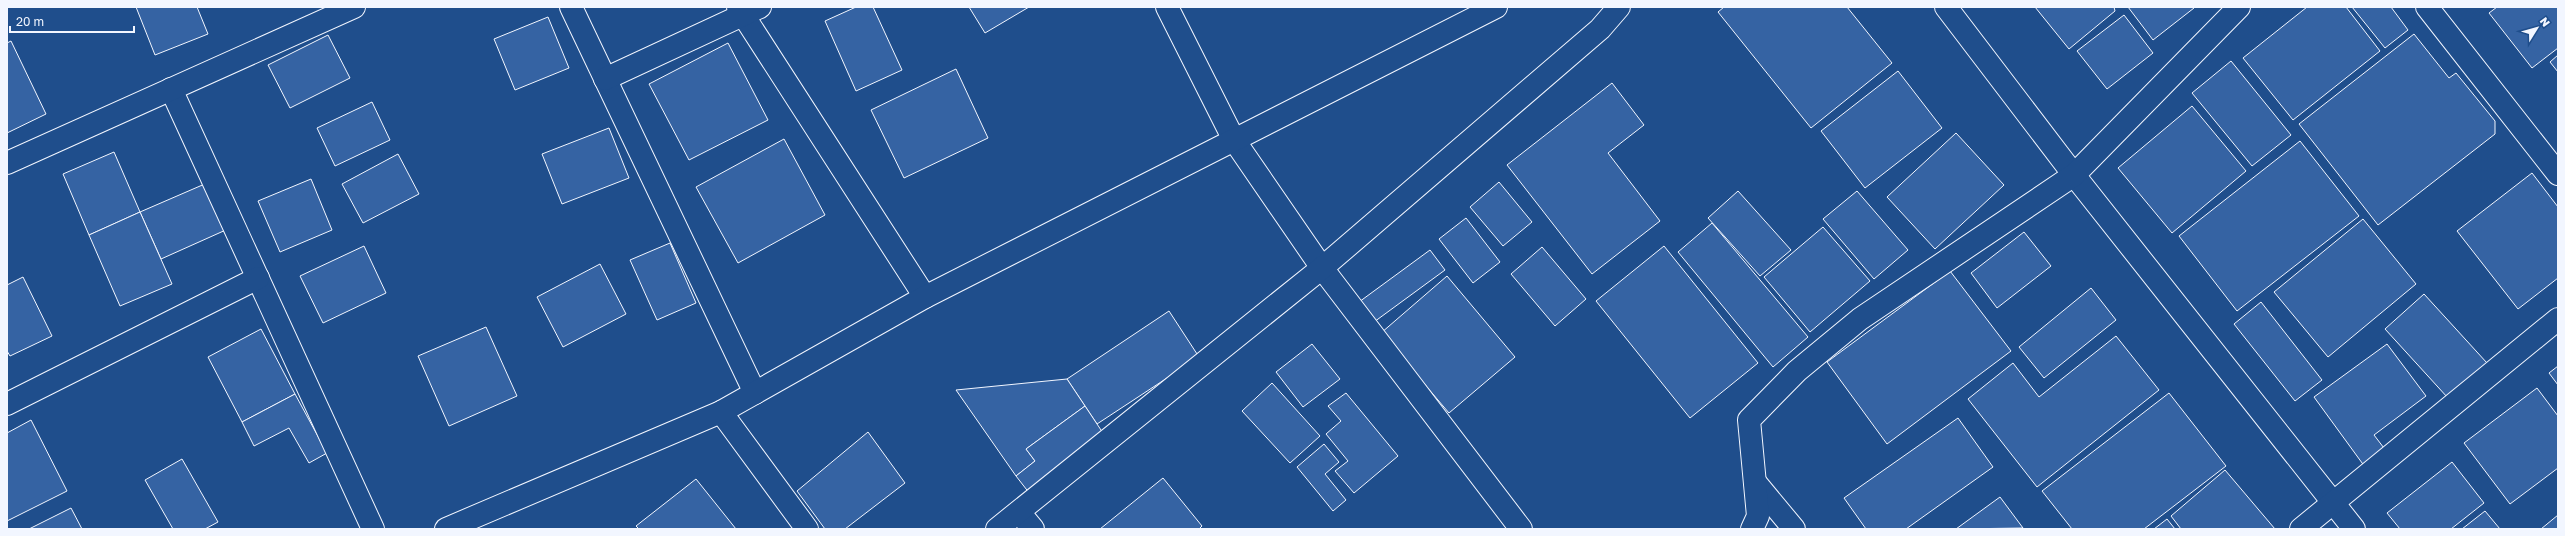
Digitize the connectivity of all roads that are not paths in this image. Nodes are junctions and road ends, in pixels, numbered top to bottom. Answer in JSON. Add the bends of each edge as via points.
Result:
{"nodes":[{"id":1,"x":354,"y":7,"type":"edge"},
{"id":2,"x":571,"y":7,"type":"edge"},
{"id":3,"x":1167,"y":7,"type":"edge"},
{"id":4,"x":1619,"y":7,"type":"edge"},
{"id":5,"x":1946,"y":7,"type":"edge"},
{"id":6,"x":2240,"y":7,"type":"edge"},
{"id":7,"x":2427,"y":7,"type":"edge"},
{"id":8,"x":747,"y":10,"type":"edge"},
{"id":9,"x":1484,"y":10,"type":"edge"},
{"id":10,"x":605,"y":79,"type":"junction"},
{"id":11,"x":171,"y":89,"type":"junction"},
{"id":12,"x":1234,"y":140,"type":"junction"},
{"id":13,"x":7,"y":163,"type":"edge"},
{"id":14,"x":2558,"y":174,"type":"edge"},
{"id":15,"x":2074,"y":175,"type":"junction"},
{"id":16,"x":1322,"y":268,"type":"junction"},
{"id":17,"x":258,"y":278,"type":"junction"},
{"id":18,"x":925,"y":297,"type":"junction"},
{"id":19,"x":2558,"y":319,"type":"edge"},
{"id":20,"x":755,"y":393,"type":"junction"},
{"id":21,"x":7,"y":404,"type":"edge"},
{"id":22,"x":721,"y":412,"type":"junction"},
{"id":23,"x":1755,"y":482,"type":"junction"},
{"id":24,"x":2333,"y":503,"type":"junction"},
{"id":25,"x":1019,"y":512,"type":"junction"},
{"id":26,"x":373,"y":529,"type":"edge"},
{"id":27,"x":446,"y":529,"type":"edge"},
{"id":28,"x":807,"y":529,"type":"edge"},
{"id":29,"x":997,"y":529,"type":"edge"},
{"id":30,"x":1033,"y":529,"type":"edge"},
{"id":31,"x":1521,"y":529,"type":"edge"},
{"id":32,"x":1752,"y":529,"type":"edge"},
{"id":33,"x":1794,"y":529,"type":"edge"},
{"id":34,"x":2301,"y":529,"type":"edge"},
{"id":35,"x":2354,"y":529,"type":"edge"}],
"edges":[{"from":1,"to":11,"type":"street"},
{"from":2,"to":10,"type":"street"},
{"from":3,"to":12,"type":"street"},
{"from":4,"to":16,"type":"street","via":[[1600,29]]},
{"from":5,"to":15,"type":"street"},
{"from":6,"to":15,"type":"street"},
{"from":7,"to":14,"type":"street"},
{"from":8,"to":10,"type":"street"},
{"from":8,"to":18,"type":"street"},
{"from":9,"to":12,"type":"street"},
{"from":10,"to":20,"type":"street"},
{"from":11,"to":13,"type":"street"},
{"from":11,"to":17,"type":"street"},
{"from":12,"to":16,"type":"street"},
{"from":12,"to":18,"type":"street"},
{"from":15,"to":23,"type":"street","via":[[1860,319],[1797,371],[1749,420]]},
{"from":15,"to":24,"type":"street"},
{"from":16,"to":25,"type":"street"},
{"from":16,"to":31,"type":"street"},
{"from":17,"to":21,"type":"street"},
{"from":17,"to":26,"type":"street"},
{"from":18,"to":20,"type":"street"},
{"from":19,"to":24,"type":"street"},
{"from":20,"to":22,"type":"street"},
{"from":22,"to":27,"type":"street"},
{"from":22,"to":28,"type":"street"},
{"from":23,"to":32,"type":"street","via":[[1758,516]]},
{"from":23,"to":33,"type":"street"},
{"from":24,"to":34,"type":"street"},
{"from":24,"to":35,"type":"street"},
{"from":25,"to":29,"type":"street"},
{"from":25,"to":30,"type":"street"}]}
